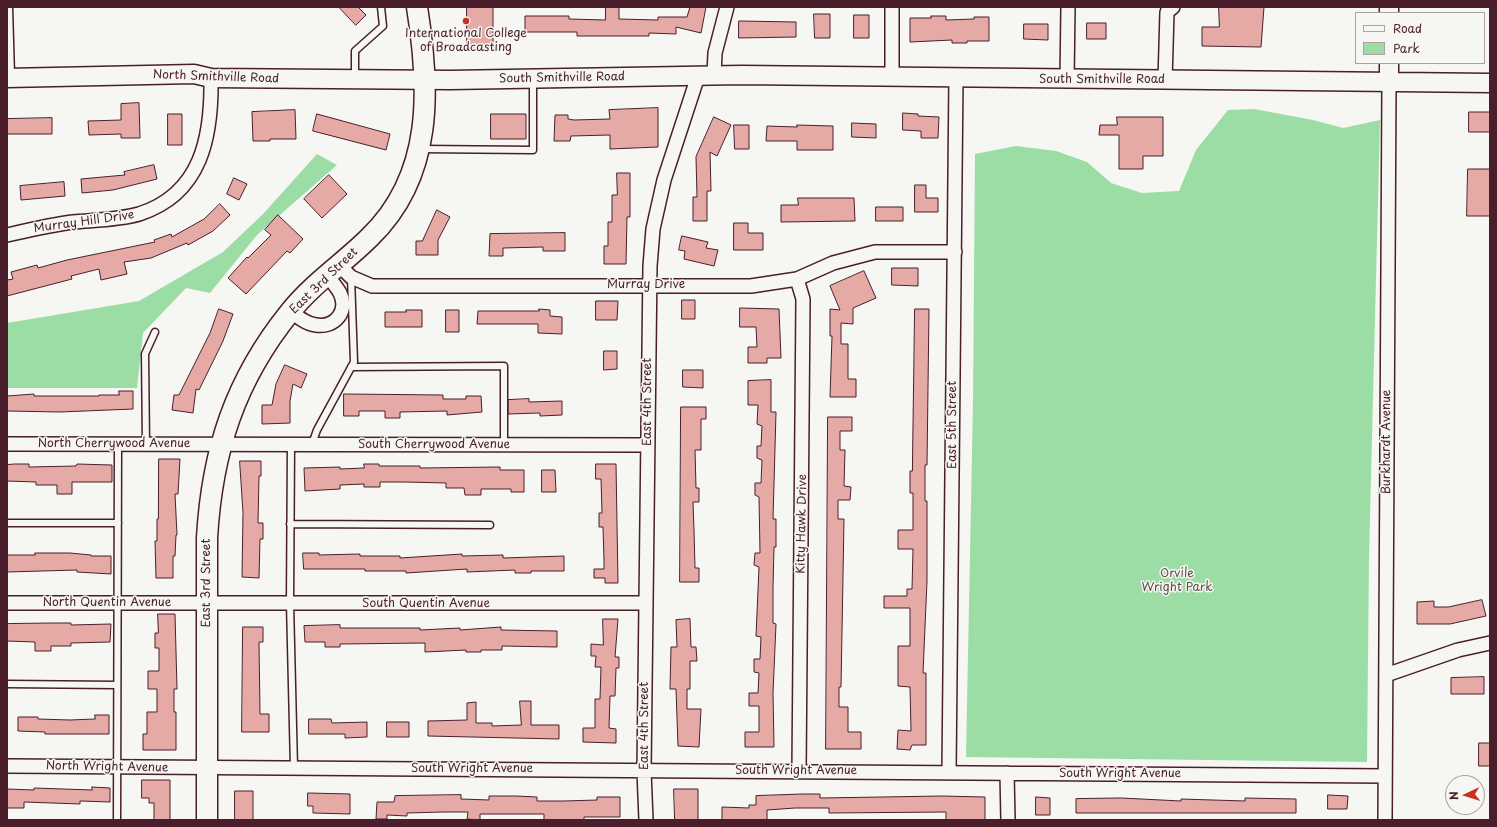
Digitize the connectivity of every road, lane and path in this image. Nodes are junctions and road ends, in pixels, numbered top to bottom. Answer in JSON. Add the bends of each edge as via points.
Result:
{"nodes":[{"id":1,"x":10,"y":7,"type":"edge"},
{"id":2,"x":381,"y":7,"type":"edge"},
{"id":3,"x":417,"y":7,"type":"edge"},
{"id":4,"x":727,"y":7,"type":"edge"},
{"id":5,"x":892,"y":7,"type":"edge"},
{"id":6,"x":1068,"y":7,"type":"edge"},
{"id":7,"x":1173,"y":7,"type":"edge"},
{"id":8,"x":1389,"y":64,"type":"edge"},
{"id":9,"x":706,"y":76,"type":"junction"},
{"id":10,"x":9,"y":77,"type":"edge"},
{"id":11,"x":892,"y":77,"type":"junction"},
{"id":12,"x":956,"y":77,"type":"junction"},
{"id":13,"x":211,"y":78,"type":"junction"},
{"id":14,"x":533,"y":78,"type":"junction"},
{"id":15,"x":356,"y":79,"type":"junction"},
{"id":16,"x":425,"y":79,"type":"junction"},
{"id":17,"x":1067,"y":80,"type":"junction"},
{"id":18,"x":1165,"y":81,"type":"junction"},
{"id":19,"x":1389,"y":83,"type":"junction"},
{"id":20,"x":1490,"y":83,"type":"edge"},
{"id":21,"x":419,"y":149,"type":"junction"},
{"id":22,"x":7,"y":235,"type":"edge"},
{"id":23,"x":955,"y":252,"type":"junction"},
{"id":24,"x":339,"y":272,"type":"junction"},
{"id":25,"x":797,"y":279,"type":"junction"},
{"id":26,"x":649,"y":284,"type":"junction"},
{"id":27,"x":291,"y":311,"type":"junction"},
{"id":28,"x":155,"y":332,"type":"dead end"},
{"id":29,"x":351,"y":367,"type":"junction"},
{"id":30,"x":7,"y":444,"type":"edge"},
{"id":31,"x":118,"y":444,"type":"junction"},
{"id":32,"x":146,"y":444,"type":"junction"},
{"id":33,"x":290,"y":444,"type":"junction"},
{"id":34,"x":312,"y":444,"type":"junction"},
{"id":35,"x":220,"y":445,"type":"junction"},
{"id":36,"x":504,"y":445,"type":"junction"},
{"id":37,"x":648,"y":445,"type":"junction"},
{"id":38,"x":7,"y":523,"type":"edge"},
{"id":39,"x":118,"y":523,"type":"junction"},
{"id":40,"x":290,"y":524,"type":"junction"},
{"id":41,"x":490,"y":525,"type":"dead end"},
{"id":42,"x":7,"y":603,"type":"edge"},
{"id":43,"x":117,"y":603,"type":"junction"},
{"id":44,"x":207,"y":603,"type":"junction"},
{"id":45,"x":646,"y":603,"type":"junction"},
{"id":46,"x":290,"y":604,"type":"junction"},
{"id":47,"x":1490,"y":643,"type":"edge"},
{"id":48,"x":1386,"y":675,"type":"junction"},
{"id":49,"x":7,"y":684,"type":"edge"},
{"id":50,"x":117,"y":686,"type":"junction"},
{"id":51,"x":7,"y":766,"type":"edge"},
{"id":52,"x":117,"y":768,"type":"junction"},
{"id":53,"x":207,"y":768,"type":"junction"},
{"id":54,"x":294,"y":769,"type":"junction"},
{"id":55,"x":644,"y":771,"type":"junction"},
{"id":56,"x":799,"y":771,"type":"junction"},
{"id":57,"x":949,"y":772,"type":"junction"},
{"id":58,"x":1007,"y":773,"type":"junction"},
{"id":59,"x":1385,"y":776,"type":"junction"},
{"id":60,"x":117,"y":820,"type":"edge"},
{"id":61,"x":207,"y":820,"type":"edge"},
{"id":62,"x":646,"y":820,"type":"edge"},
{"id":63,"x":1008,"y":820,"type":"edge"},
{"id":64,"x":1385,"y":820,"type":"edge"}],
"edges":[{"from":1,"to":10,"type":"lane"},
{"from":2,"to":15,"type":"lane","via":[[383,26],[355,51]]},
{"from":3,"to":16,"type":"main road","name":"East 3rd Street"},
{"from":4,"to":9,"type":"street","name":"East 4th Street"},
{"from":5,"to":11,"type":"street"},
{"from":6,"to":17,"type":"street"},
{"from":7,"to":18,"type":"street","via":[[1167,12]]},
{"from":8,"to":19,"type":"main road","name":"Burkhardt Avenue"},
{"from":9,"to":11,"type":"main road","name":"South Smithville Road"},
{"from":9,"to":14,"type":"main road","name":"South Smithville Road"},
{"from":9,"to":26,"type":"street","name":"East 4th Street","via":[[664,180],[653,230]]},
{"from":10,"to":13,"type":"main road","name":"North Smithville Road","via":[[194,74]]},
{"from":11,"to":12,"type":"main road","name":"South Smithville Road"},
{"from":12,"to":17,"type":"main road","name":"South Smithville Road"},
{"from":12,"to":23,"type":"street","name":"East 5th Street"},
{"from":13,"to":15,"type":"main road","name":"North Smithville Road"},
{"from":13,"to":22,"type":"street","name":"Murray Hill Drive","via":[[209,131],[205,147],[191,176],[168,199],[139,214],[70,222]]},
{"from":14,"to":16,"type":"main road","name":"South Smithville Road"},
{"from":14,"to":21,"type":"lane","via":[[533,150]]},
{"from":15,"to":16,"type":"main road","name":"North Smithville Road"},
{"from":16,"to":21,"type":"main road","name":"East 3rd Street","via":[[425,109]]},
{"from":17,"to":18,"type":"main road","name":"South Smithville Road"},
{"from":18,"to":19,"type":"main road","name":"South Smithville Road"},
{"from":19,"to":20,"type":"main road","name":"South Smithville Road"},
{"from":19,"to":48,"type":"street","name":"Burkhardt Avenue"},
{"from":21,"to":24,"type":"main road","name":"East 3rd Street","via":[[410,177],[389,215]]},
{"from":23,"to":25,"type":"street","name":"Murray Drive","via":[[875,252],[833,263]]},
{"from":23,"to":57,"type":"street","name":"East 5th Street"},
{"from":24,"to":26,"type":"street","name":"Murray Drive","via":[[372,286]]},
{"from":24,"to":27,"type":"main road","name":"East 3rd Street"},
{"from":24,"to":27,"type":"street","via":[[342,312],[332,323],[315,325]]},
{"from":24,"to":29,"type":"lane","via":[[354,362]]},
{"from":25,"to":26,"type":"street","name":"Murray Drive","via":[[751,286]]},
{"from":25,"to":56,"type":"street","name":"Kitty Hawk Drive","via":[[803,299]]},
{"from":26,"to":37,"type":"street","name":"East 4th Street"},
{"from":27,"to":35,"type":"main road","name":"East 3rd Street","via":[[262,351],[245,382]]},
{"from":28,"to":32,"type":"lane","via":[[145,354]]},
{"from":29,"to":34,"type":"lane"},
{"from":29,"to":36,"type":"lane","via":[[504,366]]},
{"from":30,"to":31,"type":"street","name":"North Cherrywood Avenue"},
{"from":31,"to":32,"type":"street","name":"North Cherrywood Avenue"},
{"from":31,"to":39,"type":"lane"},
{"from":32,"to":35,"type":"street","name":"North Cherrywood Avenue"},
{"from":33,"to":34,"type":"street","name":"South Cherrywood Avenue"},
{"from":33,"to":35,"type":"street","name":"South Cherrywood Avenue"},
{"from":33,"to":40,"type":"lane"},
{"from":34,"to":36,"type":"street","name":"South Cherrywood Avenue"},
{"from":35,"to":44,"type":"main road","name":"East 3rd Street","via":[[209,502]]},
{"from":36,"to":37,"type":"street","name":"South Cherrywood Avenue"},
{"from":37,"to":45,"type":"street","name":"East 4th Street"},
{"from":38,"to":39,"type":"lane"},
{"from":39,"to":43,"type":"lane"},
{"from":40,"to":41,"type":"lane"},
{"from":40,"to":46,"type":"lane"},
{"from":42,"to":43,"type":"street","name":"North Quentin Avenue"},
{"from":43,"to":44,"type":"street","name":"North Quentin Avenue"},
{"from":43,"to":50,"type":"lane"},
{"from":44,"to":46,"type":"street","name":"South Quentin Avenue"},
{"from":44,"to":53,"type":"main road","name":"East 3rd Street"},
{"from":45,"to":46,"type":"street","name":"South Quentin Avenue"},
{"from":45,"to":55,"type":"street","name":"East 4th Street"},
{"from":46,"to":54,"type":"lane"},
{"from":47,"to":48,"type":"street","via":[[1458,650]]},
{"from":48,"to":59,"type":"street","name":"Burkhardt Avenue"},
{"from":49,"to":50,"type":"lane"},
{"from":50,"to":52,"type":"lane"},
{"from":51,"to":52,"type":"street","name":"North Wright Avenue"},
{"from":52,"to":53,"type":"street","name":"North Wright Avenue"},
{"from":52,"to":60,"type":"lane"},
{"from":53,"to":54,"type":"street","name":"South Wright Avenue"},
{"from":53,"to":61,"type":"main road","name":"East 3rd Street"},
{"from":54,"to":55,"type":"street","name":"South Wright Avenue"},
{"from":55,"to":56,"type":"street","name":"South Wright Avenue"},
{"from":55,"to":62,"type":"street","name":"East 4th Street"},
{"from":56,"to":57,"type":"street","name":"South Wright Avenue"},
{"from":57,"to":58,"type":"street","name":"South Wright Avenue"},
{"from":58,"to":59,"type":"street","name":"South Wright Avenue"},
{"from":58,"to":63,"type":"street"},
{"from":59,"to":64,"type":"street","name":"Burkhardt Avenue"}]}
